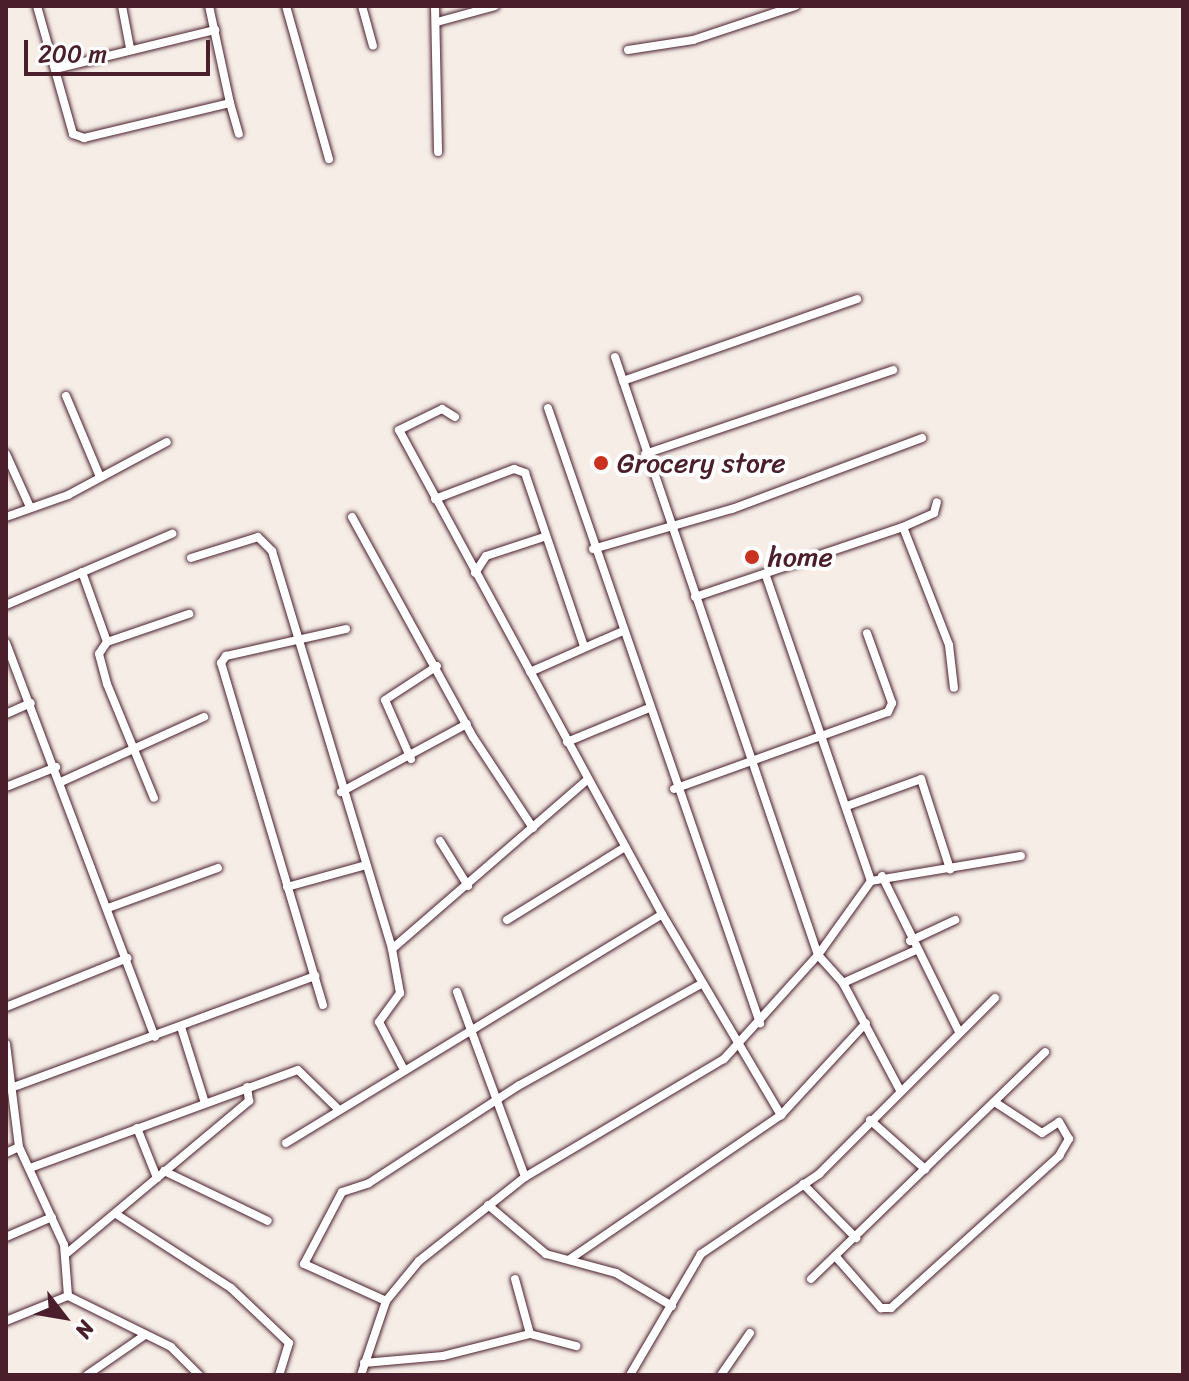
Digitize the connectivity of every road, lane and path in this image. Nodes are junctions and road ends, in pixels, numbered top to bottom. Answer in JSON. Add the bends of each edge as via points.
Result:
{"nodes":[{"id":1,"x":37,"y":6,"type":"edge"},
{"id":2,"x":122,"y":6,"type":"edge"},
{"id":3,"x":209,"y":6,"type":"edge"},
{"id":4,"x":286,"y":6,"type":"edge"},
{"id":5,"x":362,"y":6,"type":"edge"},
{"id":6,"x":435,"y":6,"type":"edge"},
{"id":7,"x":495,"y":6,"type":"edge"},
{"id":8,"x":795,"y":6,"type":"edge"},
{"id":9,"x":437,"y":22,"type":"junction"},
{"id":10,"x":215,"y":30,"type":"junction"},
{"id":11,"x":373,"y":46,"type":"dead end"},
{"id":12,"x":130,"y":48,"type":"junction"},
{"id":13,"x":628,"y":50,"type":"dead end"},
{"id":14,"x":55,"y":69,"type":"junction"},
{"id":15,"x":230,"y":103,"type":"junction"},
{"id":16,"x":239,"y":134,"type":"dead end"},
{"id":17,"x":438,"y":152,"type":"dead end"},
{"id":18,"x":329,"y":159,"type":"dead end"},
{"id":19,"x":857,"y":299,"type":"dead end"},
{"id":20,"x":615,"y":357,"type":"dead end"},
{"id":21,"x":893,"y":370,"type":"dead end"},
{"id":22,"x":623,"y":381,"type":"junction"},
{"id":23,"x":66,"y":396,"type":"dead end"},
{"id":24,"x":548,"y":408,"type":"dead end"},
{"id":25,"x":455,"y":417,"type":"dead end"},
{"id":26,"x":922,"y":438,"type":"dead end"},
{"id":27,"x":167,"y":442,"type":"dead end"},
{"id":28,"x":6,"y":454,"type":"edge"},
{"id":29,"x":645,"y":454,"type":"junction"},
{"id":30,"x":100,"y":477,"type":"junction"},
{"id":31,"x":435,"y":499,"type":"junction"},
{"id":32,"x":937,"y":502,"type":"dead end"},
{"id":33,"x":30,"y":507,"type":"junction"},
{"id":34,"x":6,"y":517,"type":"edge"},
{"id":35,"x":352,"y":517,"type":"dead end"},
{"id":36,"x":669,"y":527,"type":"junction"},
{"id":37,"x":903,"y":527,"type":"junction"},
{"id":38,"x":172,"y":534,"type":"dead end"},
{"id":39,"x":544,"y":537,"type":"junction"},
{"id":40,"x":593,"y":549,"type":"junction"},
{"id":41,"x":191,"y":558,"type":"dead end"},
{"id":42,"x":82,"y":572,"type":"junction"},
{"id":43,"x":475,"y":573,"type":"junction"},
{"id":44,"x":766,"y":576,"type":"junction"},
{"id":45,"x":695,"y":597,"type":"junction"},
{"id":46,"x":6,"y":605,"type":"edge"},
{"id":47,"x":189,"y":614,"type":"dead end"},
{"id":48,"x":346,"y":629,"type":"dead end"},
{"id":49,"x":623,"y":631,"type":"junction"},
{"id":50,"x":867,"y":633,"type":"dead end"},
{"id":51,"x":295,"y":641,"type":"junction"},
{"id":52,"x":107,"y":642,"type":"junction"},
{"id":53,"x":6,"y":643,"type":"edge"},
{"id":54,"x":584,"y":646,"type":"junction"},
{"id":55,"x":437,"y":666,"type":"junction"},
{"id":56,"x":530,"y":672,"type":"junction"},
{"id":57,"x":954,"y":688,"type":"dead end"},
{"id":58,"x":31,"y":703,"type":"junction"},
{"id":59,"x":649,"y":708,"type":"junction"},
{"id":60,"x":6,"y":714,"type":"edge"},
{"id":61,"x":204,"y":717,"type":"dead end"},
{"id":62,"x":467,"y":724,"type":"junction"},
{"id":63,"x":819,"y":734,"type":"junction"},
{"id":64,"x":567,"y":742,"type":"junction"},
{"id":65,"x":133,"y":748,"type":"junction"},
{"id":66,"x":748,"y":758,"type":"junction"},
{"id":67,"x":411,"y":759,"type":"junction"},
{"id":68,"x":56,"y":767,"type":"junction"},
{"id":69,"x":588,"y":779,"type":"junction"},
{"id":70,"x":63,"y":781,"type":"junction"},
{"id":71,"x":6,"y":787,"type":"edge"},
{"id":72,"x":674,"y":789,"type":"junction"},
{"id":73,"x":341,"y":792,"type":"junction"},
{"id":74,"x":154,"y":798,"type":"dead end"},
{"id":75,"x":847,"y":806,"type":"junction"},
{"id":76,"x":533,"y":828,"type":"junction"},
{"id":77,"x":440,"y":841,"type":"dead end"},
{"id":78,"x":625,"y":847,"type":"junction"},
{"id":79,"x":1021,"y":856,"type":"dead end"},
{"id":80,"x":362,"y":866,"type":"junction"},
{"id":81,"x":218,"y":868,"type":"dead end"},
{"id":82,"x":950,"y":869,"type":"junction"},
{"id":83,"x":882,"y":876,"type":"junction"},
{"id":84,"x":871,"y":881,"type":"junction"},
{"id":85,"x":468,"y":886,"type":"junction"},
{"id":86,"x":287,"y":887,"type":"junction"},
{"id":87,"x":108,"y":908,"type":"junction"},
{"id":88,"x":662,"y":914,"type":"junction"},
{"id":89,"x":507,"y":920,"type":"dead end"},
{"id":90,"x":955,"y":920,"type":"dead end"},
{"id":91,"x":910,"y":941,"type":"junction"},
{"id":92,"x":392,"y":949,"type":"junction"},
{"id":93,"x":914,"y":951,"type":"junction"},
{"id":94,"x":818,"y":955,"type":"junction"},
{"id":95,"x":127,"y":958,"type":"junction"},
{"id":96,"x":315,"y":976,"type":"junction"},
{"id":97,"x":843,"y":983,"type":"junction"},
{"id":98,"x":701,"y":984,"type":"junction"},
{"id":99,"x":457,"y":992,"type":"dead end"},
{"id":100,"x":995,"y":998,"type":"dead end"},
{"id":101,"x":323,"y":1005,"type":"dead end"},
{"id":102,"x":6,"y":1007,"type":"edge"},
{"id":103,"x":760,"y":1023,"type":"junction"},
{"id":104,"x":866,"y":1023,"type":"junction"},
{"id":105,"x":475,"y":1025,"type":"junction"},
{"id":106,"x":181,"y":1027,"type":"junction"},
{"id":107,"x":958,"y":1030,"type":"junction"},
{"id":108,"x":155,"y":1037,"type":"junction"},
{"id":109,"x":740,"y":1043,"type":"junction"},
{"id":110,"x":6,"y":1044,"type":"edge"},
{"id":111,"x":1045,"y":1052,"type":"dead end"},
{"id":112,"x":9,"y":1065,"type":"edge"},
{"id":113,"x":402,"y":1066,"type":"junction"},
{"id":114,"x":16,"y":1086,"type":"junction"},
{"id":115,"x":247,"y":1087,"type":"junction"},
{"id":116,"x":901,"y":1092,"type":"junction"},
{"id":117,"x":205,"y":1103,"type":"junction"},
{"id":118,"x":996,"y":1103,"type":"junction"},
{"id":119,"x":498,"y":1105,"type":"junction"},
{"id":120,"x":337,"y":1108,"type":"junction"},
{"id":121,"x":781,"y":1115,"type":"junction"},
{"id":122,"x":870,"y":1120,"type":"junction"},
{"id":123,"x":137,"y":1128,"type":"junction"},
{"id":124,"x":286,"y":1143,"type":"dead end"},
{"id":125,"x":19,"y":1147,"type":"junction"},
{"id":126,"x":6,"y":1153,"type":"edge"},
{"id":127,"x":30,"y":1168,"type":"junction"},
{"id":128,"x":925,"y":1169,"type":"junction"},
{"id":129,"x":161,"y":1174,"type":"junction"},
{"id":130,"x":525,"y":1177,"type":"junction"},
{"id":131,"x":803,"y":1184,"type":"junction"},
{"id":132,"x":488,"y":1205,"type":"junction"},
{"id":133,"x":116,"y":1214,"type":"junction"},
{"id":134,"x":52,"y":1217,"type":"junction"},
{"id":135,"x":268,"y":1221,"type":"dead end"},
{"id":136,"x":6,"y":1237,"type":"edge"},
{"id":137,"x":856,"y":1238,"type":"junction"},
{"id":138,"x":66,"y":1254,"type":"junction"},
{"id":139,"x":837,"y":1258,"type":"junction"},
{"id":140,"x":570,"y":1259,"type":"junction"},
{"id":141,"x":515,"y":1279,"type":"dead end"},
{"id":142,"x":811,"y":1279,"type":"dead end"},
{"id":143,"x":68,"y":1296,"type":"junction"},
{"id":144,"x":386,"y":1301,"type":"junction"},
{"id":145,"x":672,"y":1306,"type":"junction"},
{"id":146,"x":6,"y":1321,"type":"edge"},
{"id":147,"x":750,"y":1333,"type":"dead end"},
{"id":148,"x":530,"y":1334,"type":"junction"},
{"id":149,"x":145,"y":1335,"type":"junction"},
{"id":150,"x":576,"y":1346,"type":"dead end"},
{"id":151,"x":364,"y":1363,"type":"junction"},
{"id":152,"x":100,"y":1372,"type":"edge"},
{"id":153,"x":87,"y":1375,"type":"edge"},
{"id":154,"x":199,"y":1375,"type":"edge"},
{"id":155,"x":279,"y":1375,"type":"edge"},
{"id":156,"x":361,"y":1375,"type":"edge"},
{"id":157,"x":630,"y":1375,"type":"edge"},
{"id":158,"x":721,"y":1375,"type":"edge"}],
"edges":[{"from":1,"to":14,"type":"street"},
{"from":2,"to":12,"type":"street"},
{"from":3,"to":10,"type":"street"},
{"from":4,"to":18,"type":"street"},
{"from":5,"to":11,"type":"street"},
{"from":6,"to":9,"type":"street"},
{"from":7,"to":9,"type":"street"},
{"from":8,"to":13,"type":"street","via":[[693,40]]},
{"from":9,"to":17,"type":"street"},
{"from":10,"to":12,"type":"street"},
{"from":10,"to":15,"type":"street"},
{"from":12,"to":14,"type":"street"},
{"from":14,"to":15,"type":"street","via":[[73,134],[84,138]]},
{"from":15,"to":16,"type":"street"},
{"from":19,"to":22,"type":"street"},
{"from":20,"to":22,"type":"street"},
{"from":21,"to":29,"type":"street"},
{"from":22,"to":29,"type":"street"},
{"from":23,"to":30,"type":"street"},
{"from":24,"to":40,"type":"street"},
{"from":25,"to":31,"type":"street","via":[[442,409],[399,430]]},
{"from":26,"to":36,"type":"street"},
{"from":27,"to":30,"type":"street"},
{"from":28,"to":33,"type":"street"},
{"from":29,"to":36,"type":"street"},
{"from":30,"to":33,"type":"street"},
{"from":31,"to":39,"type":"street","via":[[517,469]]},
{"from":31,"to":43,"type":"street"},
{"from":32,"to":37,"type":"street","via":[[934,513]]},
{"from":33,"to":34,"type":"street"},
{"from":35,"to":55,"type":"street"},
{"from":36,"to":40,"type":"street"},
{"from":36,"to":45,"type":"street"},
{"from":37,"to":44,"type":"street"},
{"from":37,"to":57,"type":"street","via":[[949,645]]},
{"from":38,"to":42,"type":"street"},
{"from":39,"to":43,"type":"street","via":[[486,556]]},
{"from":39,"to":54,"type":"street"},
{"from":40,"to":49,"type":"street"},
{"from":41,"to":51,"type":"street","via":[[261,538],[272,551]]},
{"from":42,"to":46,"type":"street"},
{"from":42,"to":52,"type":"street"},
{"from":43,"to":56,"type":"street"},
{"from":44,"to":45,"type":"street"},
{"from":44,"to":63,"type":"street"},
{"from":45,"to":66,"type":"street"},
{"from":47,"to":52,"type":"street"},
{"from":48,"to":51,"type":"street"},
{"from":49,"to":54,"type":"street"},
{"from":49,"to":59,"type":"street"},
{"from":50,"to":63,"type":"street","via":[[891,709]]},
{"from":51,"to":73,"type":"street"},
{"from":51,"to":86,"type":"street","via":[[221,663]]},
{"from":52,"to":65,"type":"street","via":[[99,654]]},
{"from":53,"to":58,"type":"street"},
{"from":54,"to":56,"type":"street"},
{"from":55,"to":62,"type":"street"},
{"from":55,"to":67,"type":"street","via":[[385,700]]},
{"from":56,"to":64,"type":"street"},
{"from":58,"to":60,"type":"street"},
{"from":58,"to":68,"type":"street"},
{"from":59,"to":64,"type":"street"},
{"from":59,"to":72,"type":"street"},
{"from":61,"to":65,"type":"street"},
{"from":62,"to":67,"type":"street"},
{"from":62,"to":76,"type":"street"},
{"from":63,"to":66,"type":"street"},
{"from":63,"to":75,"type":"street"},
{"from":64,"to":69,"type":"street"},
{"from":65,"to":70,"type":"street"},
{"from":65,"to":74,"type":"street"},
{"from":66,"to":72,"type":"street"},
{"from":66,"to":94,"type":"street"},
{"from":67,"to":73,"type":"street"},
{"from":68,"to":70,"type":"street"},
{"from":68,"to":71,"type":"street"},
{"from":69,"to":76,"type":"street"},
{"from":69,"to":78,"type":"street"},
{"from":70,"to":87,"type":"street"},
{"from":72,"to":103,"type":"street"},
{"from":73,"to":80,"type":"street"},
{"from":75,"to":82,"type":"street","via":[[921,779]]},
{"from":75,"to":84,"type":"street"},
{"from":76,"to":85,"type":"street"},
{"from":77,"to":85,"type":"street"},
{"from":78,"to":88,"type":"street"},
{"from":78,"to":89,"type":"street"},
{"from":79,"to":82,"type":"street"},
{"from":80,"to":86,"type":"street"},
{"from":80,"to":92,"type":"street"},
{"from":81,"to":87,"type":"street"},
{"from":82,"to":83,"type":"street"},
{"from":83,"to":84,"type":"street"},
{"from":83,"to":91,"type":"street"},
{"from":84,"to":94,"type":"street"},
{"from":85,"to":92,"type":"street"},
{"from":86,"to":96,"type":"street"},
{"from":87,"to":95,"type":"street"},
{"from":88,"to":98,"type":"street"},
{"from":88,"to":105,"type":"street"},
{"from":90,"to":91,"type":"street"},
{"from":91,"to":93,"type":"street"},
{"from":92,"to":113,"type":"street","via":[[400,993],[379,1022]]},
{"from":93,"to":97,"type":"street"},
{"from":93,"to":107,"type":"street"},
{"from":94,"to":97,"type":"street"},
{"from":94,"to":103,"type":"street"},
{"from":95,"to":102,"type":"street"},
{"from":95,"to":108,"type":"street"},
{"from":96,"to":101,"type":"street"},
{"from":96,"to":106,"type":"street"},
{"from":97,"to":104,"type":"street"},
{"from":98,"to":109,"type":"street"},
{"from":98,"to":119,"type":"street","via":[[518,1086]]},
{"from":99,"to":105,"type":"street"},
{"from":100,"to":107,"type":"street"},
{"from":103,"to":109,"type":"street"},
{"from":104,"to":116,"type":"street"},
{"from":104,"to":121,"type":"street"},
{"from":105,"to":113,"type":"street"},
{"from":105,"to":119,"type":"street"},
{"from":106,"to":108,"type":"street"},
{"from":106,"to":117,"type":"street"},
{"from":107,"to":116,"type":"street"},
{"from":108,"to":114,"type":"street"},
{"from":109,"to":121,"type":"street"},
{"from":109,"to":130,"type":"street","via":[[709,1070]]},
{"from":110,"to":112,"type":"street"},
{"from":111,"to":118,"type":"street"},
{"from":112,"to":114,"type":"street"},
{"from":113,"to":120,"type":"street"},
{"from":114,"to":125,"type":"street"},
{"from":115,"to":117,"type":"street"},
{"from":115,"to":120,"type":"street","via":[[298,1070]]},
{"from":115,"to":129,"type":"street","via":[[249,1101]]},
{"from":116,"to":122,"type":"street"},
{"from":117,"to":123,"type":"street"},
{"from":118,"to":128,"type":"street"},
{"from":118,"to":139,"type":"street","via":[[1042,1133],[1059,1122],[1069,1139],[1059,1156],[891,1308],[881,1308]]},
{"from":119,"to":130,"type":"street"},
{"from":119,"to":144,"type":"street","via":[[369,1183],[346,1189],[318,1226],[305,1267]]},
{"from":120,"to":124,"type":"street"},
{"from":121,"to":140,"type":"street"},
{"from":122,"to":128,"type":"street"},
{"from":122,"to":131,"type":"street"},
{"from":123,"to":127,"type":"street"},
{"from":123,"to":129,"type":"street"},
{"from":125,"to":126,"type":"street"},
{"from":125,"to":127,"type":"street"},
{"from":127,"to":134,"type":"street"},
{"from":128,"to":137,"type":"street"},
{"from":129,"to":133,"type":"street"},
{"from":129,"to":135,"type":"street"},
{"from":130,"to":132,"type":"street"},
{"from":131,"to":137,"type":"street"},
{"from":131,"to":145,"type":"street","via":[[701,1254]]},
{"from":132,"to":140,"type":"street","via":[[546,1254]]},
{"from":132,"to":144,"type":"street","via":[[419,1261]]},
{"from":133,"to":138,"type":"street"},
{"from":133,"to":155,"type":"street","via":[[231,1288],[289,1343]]},
{"from":134,"to":136,"type":"street"},
{"from":134,"to":138,"type":"street"},
{"from":137,"to":139,"type":"street"},
{"from":138,"to":143,"type":"street"},
{"from":139,"to":142,"type":"street"},
{"from":140,"to":145,"type":"street","via":[[616,1273]]},
{"from":141,"to":148,"type":"street"},
{"from":143,"to":146,"type":"street"},
{"from":143,"to":149,"type":"street"},
{"from":144,"to":151,"type":"street"},
{"from":145,"to":157,"type":"street"},
{"from":147,"to":158,"type":"street"},
{"from":148,"to":150,"type":"street"},
{"from":148,"to":151,"type":"street","via":[[443,1356]]},
{"from":149,"to":152,"type":"street"},
{"from":149,"to":154,"type":"street","via":[[171,1347]]},
{"from":151,"to":156,"type":"street"},
{"from":152,"to":153,"type":"street"}]}
